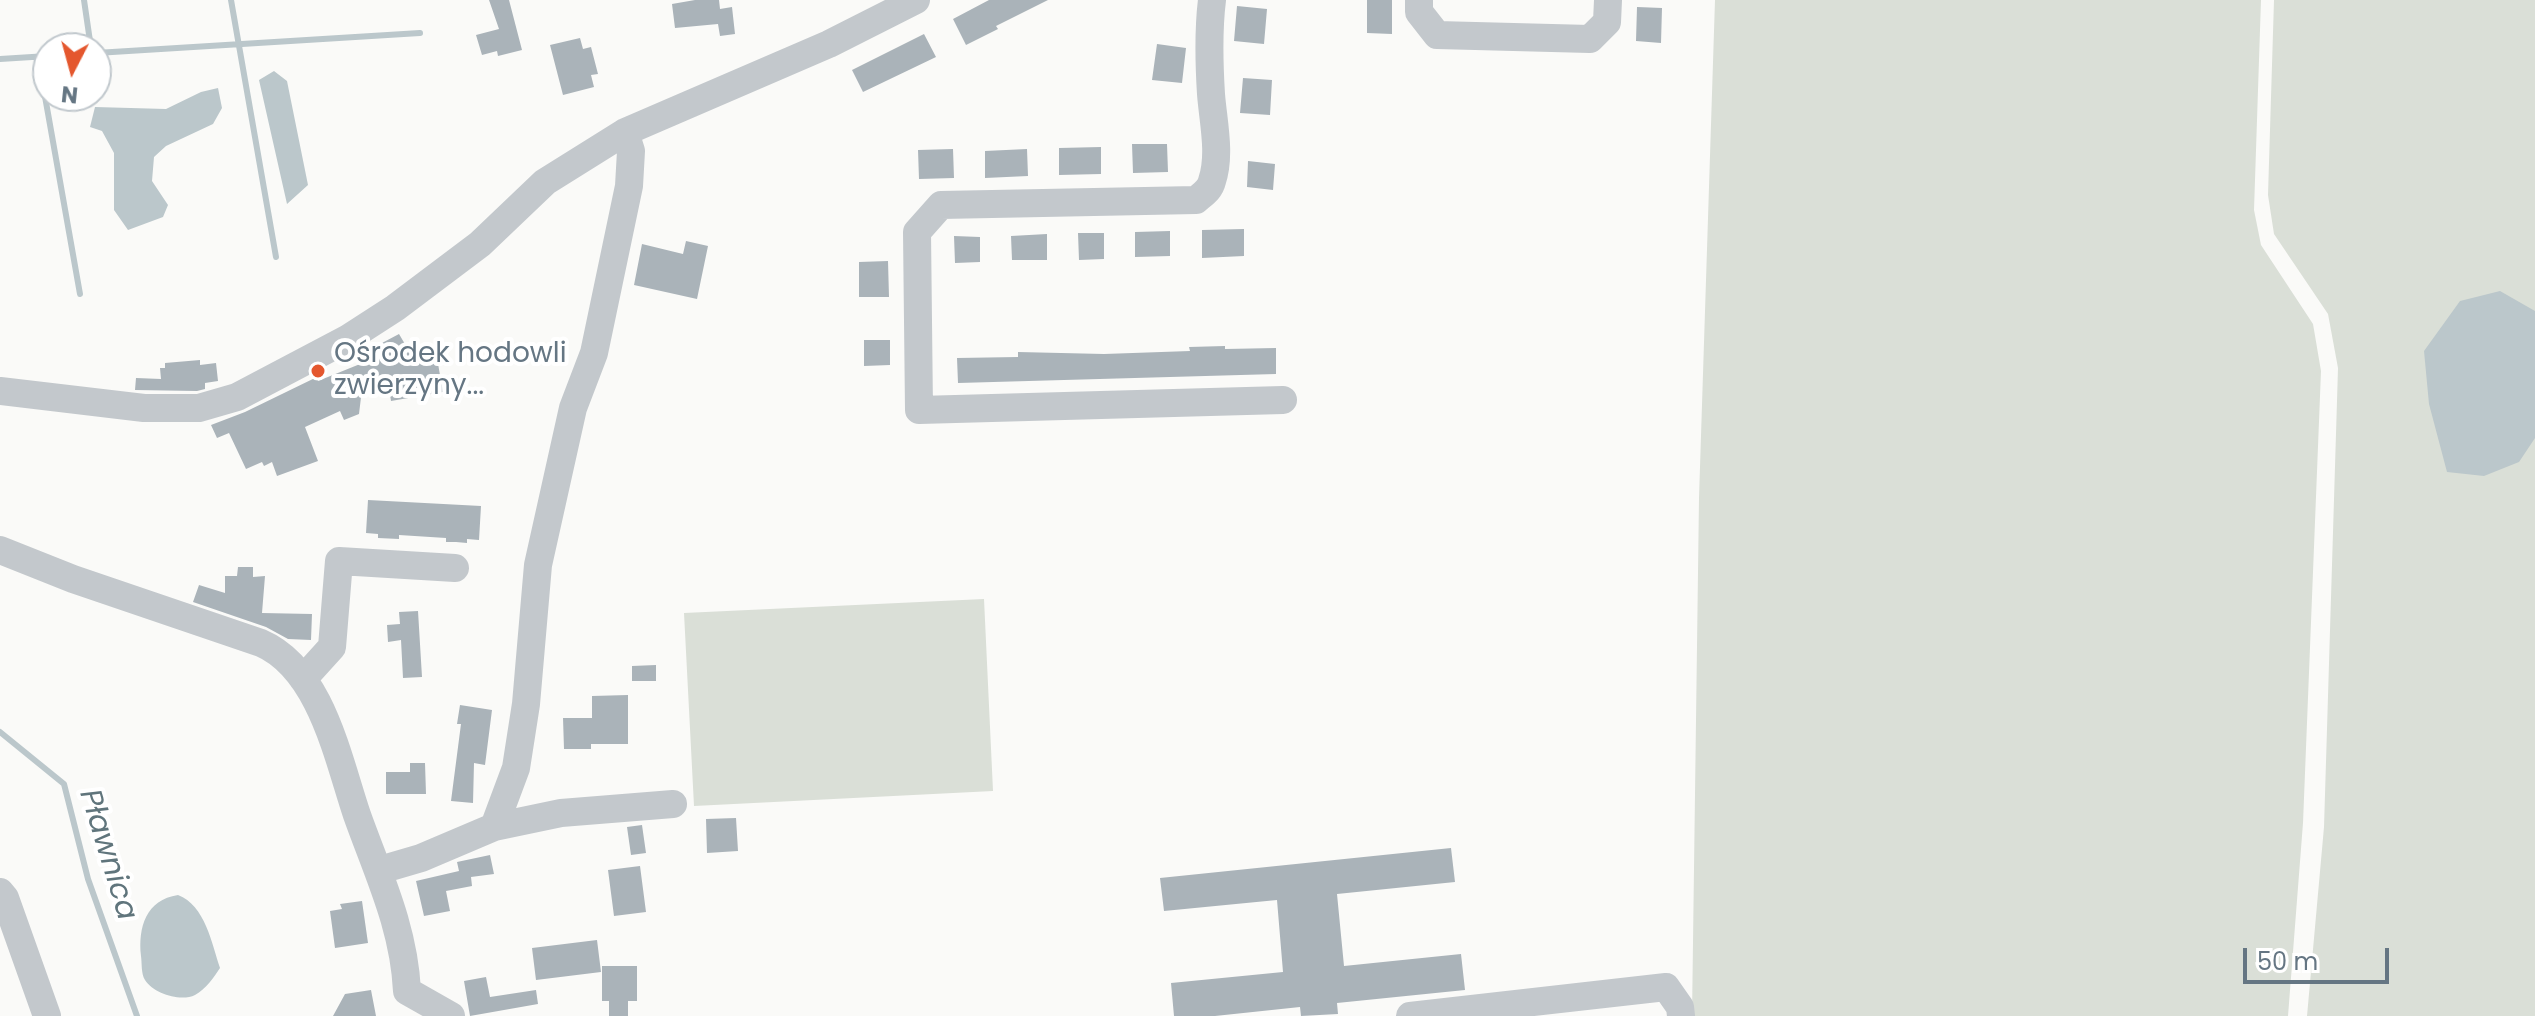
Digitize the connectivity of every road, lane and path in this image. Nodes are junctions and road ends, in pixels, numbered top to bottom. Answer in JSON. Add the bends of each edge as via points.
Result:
{"nodes":[{"id":1,"x":916,"y":0,"type":"edge"},
{"id":2,"x":1212,"y":0,"type":"edge"},
{"id":3,"x":1419,"y":0,"type":"edge"},
{"id":4,"x":1608,"y":0,"type":"edge"},
{"id":5,"x":625,"y":132,"type":"junction"},
{"id":6,"x":0,"y":391,"type":"edge"},
{"id":7,"x":1283,"y":400,"type":"dead end"},
{"id":8,"x":0,"y":550,"type":"edge"},
{"id":9,"x":455,"y":568,"type":"dead end"},
{"id":10,"x":303,"y":679,"type":"junction"},
{"id":11,"x":673,"y":804,"type":"dead end"},
{"id":12,"x":494,"y":827,"type":"junction"},
{"id":13,"x":380,"y":870,"type":"junction"},
{"id":14,"x":0,"y":892,"type":"edge"},
{"id":15,"x":407,"y":1004,"type":"edge"},
{"id":16,"x":47,"y":1016,"type":"edge"},
{"id":17,"x":451,"y":1016,"type":"edge"},
{"id":18,"x":1410,"y":1016,"type":"edge"},
{"id":19,"x":1681,"y":1016,"type":"edge"}],
"edges":[{"from":1,"to":5,"type":"street","via":[[829,44]]},
{"from":2,"to":7,"type":"street","via":[[1209,55],[1216,147],[1207,192],[1196,200],[941,205],[917,232],[919,410]]},
{"from":3,"to":4,"type":"street","via":[[1419,12],[1437,35],[1590,39],[1607,22]]},
{"from":5,"to":6,"type":"street","via":[[545,182],[480,244],[395,308],[237,397],[199,408],[144,408]]},
{"from":5,"to":12,"type":"street","via":[[631,151],[629,186],[594,353],[573,408],[538,565],[516,768]]},
{"from":8,"to":10,"type":"street","via":[[273,648]]},
{"from":9,"to":10,"type":"street","via":[[339,561],[332,647]]},
{"from":10,"to":13,"type":"street","via":[[319,706]]},
{"from":11,"to":12,"type":"street","via":[[561,813]]},
{"from":12,"to":13,"type":"street"},
{"from":13,"to":15,"type":"street","via":[[401,943]]},
{"from":14,"to":16,"type":"street"},
{"from":15,"to":17,"type":"street"},
{"from":18,"to":19,"type":"street","via":[[1666,987]]}]}
